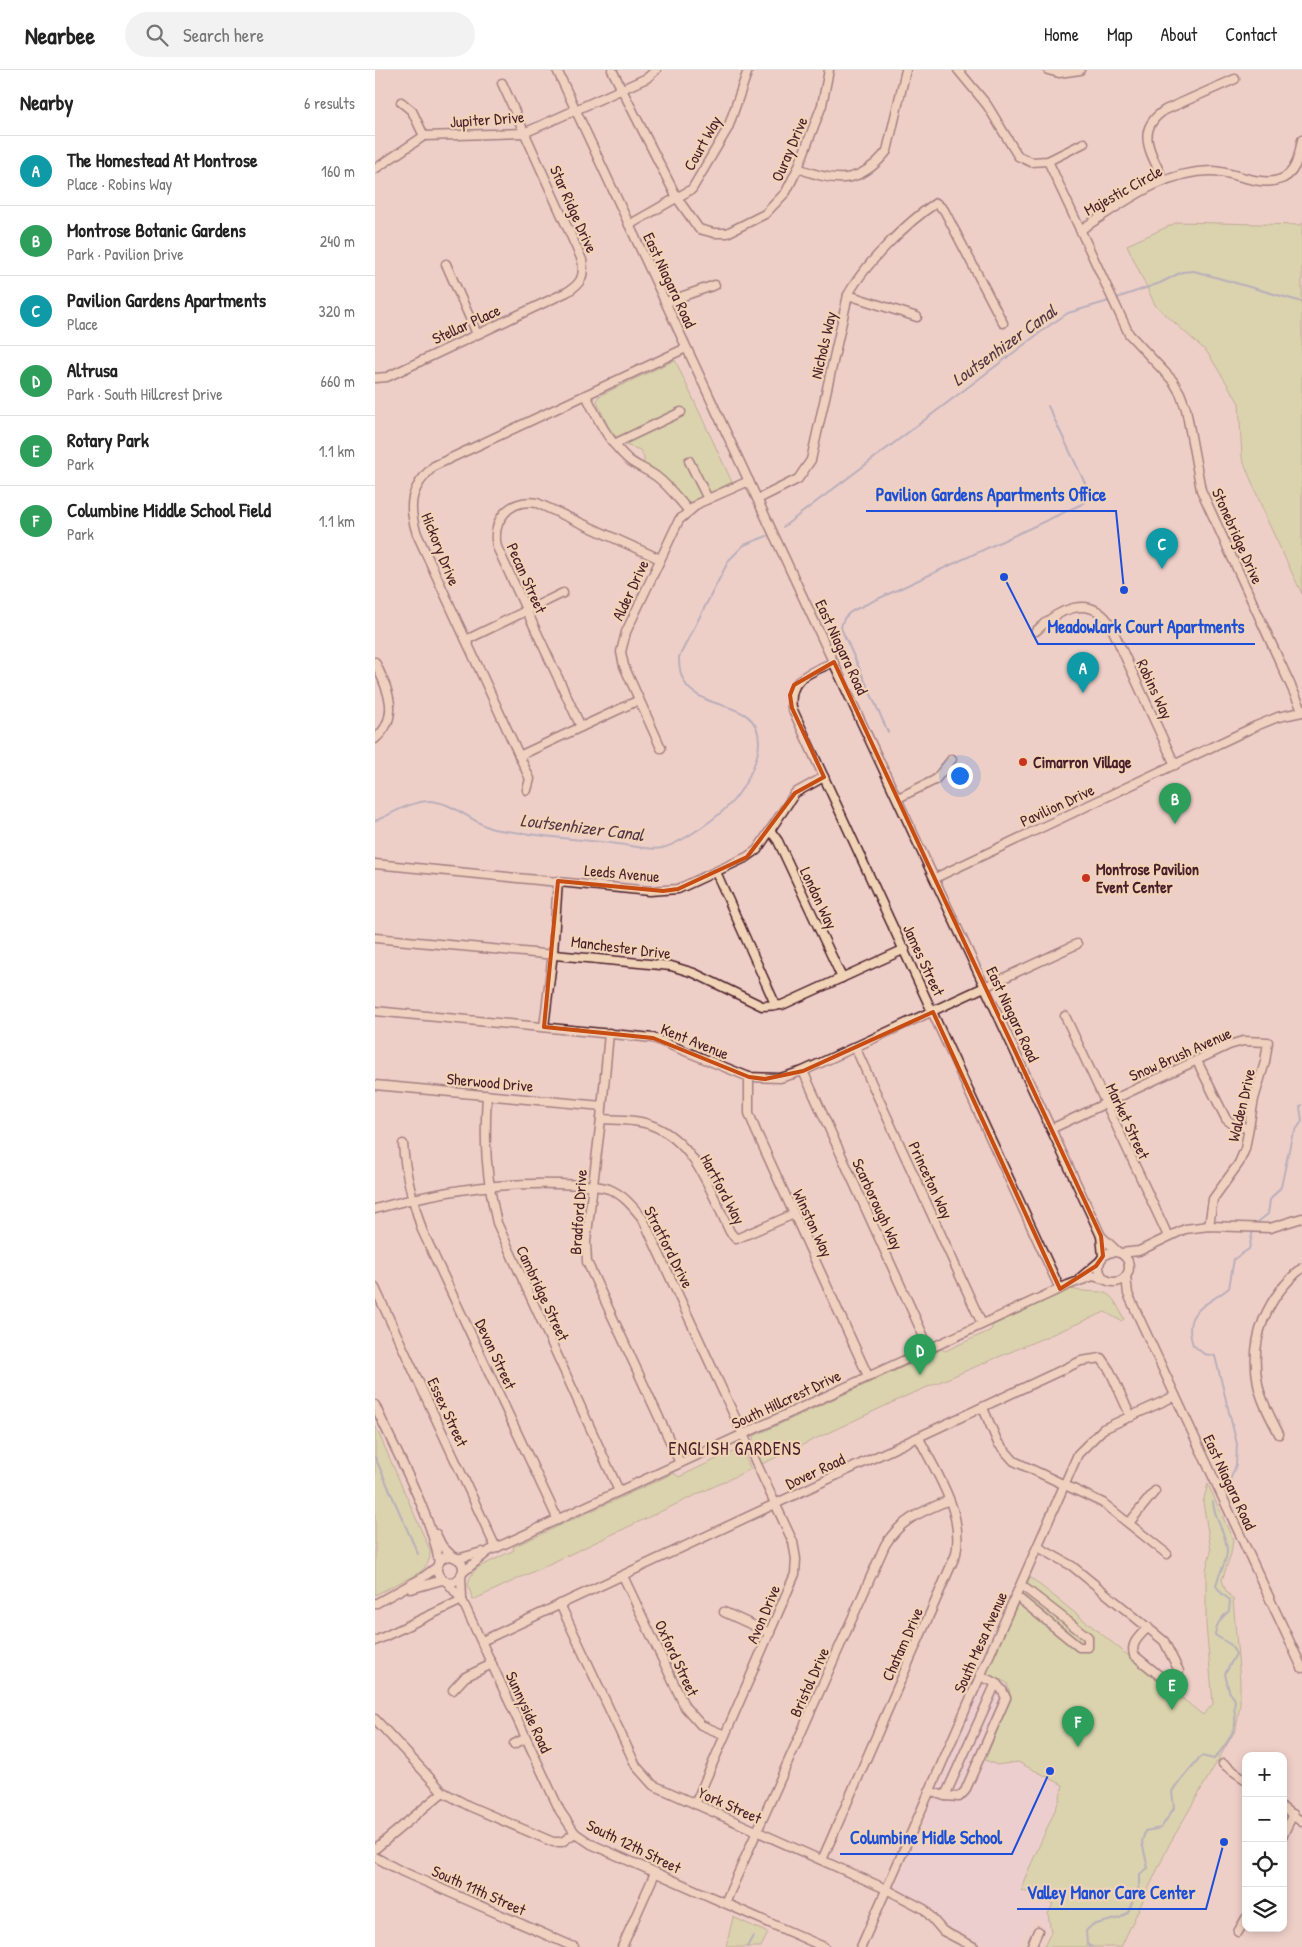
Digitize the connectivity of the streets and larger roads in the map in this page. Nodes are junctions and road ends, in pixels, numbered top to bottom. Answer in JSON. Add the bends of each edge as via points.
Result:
{"nodes":[{"id":1,"x":557,"y":70,"type":"edge"},
{"id":2,"x":612,"y":70,"type":"edge"},
{"id":3,"x":656,"y":70,"type":"edge"},
{"id":4,"x":748,"y":70,"type":"edge"},
{"id":5,"x":829,"y":70,"type":"edge"},
{"id":6,"x":906,"y":70,"type":"edge"},
{"id":7,"x":958,"y":70,"type":"edge"},
{"id":8,"x":1048,"y":70,"type":"edge"},
{"id":9,"x":1080,"y":70,"type":"edge"},
{"id":10,"x":1235,"y":79,"type":"dead end"},
{"id":11,"x":502,"y":83,"type":"dead end"},
{"id":12,"x":621,"y":90,"type":"junction"},
{"id":13,"x":401,"y":102,"type":"dead end"},
{"id":14,"x":576,"y":111,"type":"junction"},
{"id":15,"x":524,"y":134,"type":"junction"},
{"id":16,"x":425,"y":136,"type":"junction"},
{"id":17,"x":1302,"y":140,"type":"edge"},
{"id":18,"x":1084,"y":143,"type":"dead end"},
{"id":19,"x":1048,"y":161,"type":"junction"},
{"id":20,"x":799,"y":168,"type":"junction"},
{"id":21,"x":375,"y":169,"type":"edge"},
{"id":22,"x":1163,"y":179,"type":"junction"},
{"id":23,"x":677,"y":198,"type":"junction"},
{"id":24,"x":629,"y":225,"type":"junction"},
{"id":25,"x":1080,"y":230,"type":"junction"},
{"id":26,"x":446,"y":264,"type":"dead end"},
{"id":27,"x":715,"y":285,"type":"dead end"},
{"id":28,"x":567,"y":292,"type":"joint"},
{"id":29,"x":848,"y":295,"type":"junction"},
{"id":30,"x":666,"y":302,"type":"junction"},
{"id":31,"x":917,"y":317,"type":"dead end"},
{"id":32,"x":1003,"y":323,"type":"dead end"},
{"id":33,"x":477,"y":334,"type":"junction"},
{"id":34,"x":686,"y":348,"type":"junction"},
{"id":35,"x":375,"y":378,"type":"edge"},
{"id":36,"x":586,"y":395,"type":"junction"},
{"id":37,"x":681,"y":412,"type":"dead end"},
{"id":38,"x":614,"y":444,"type":"junction"},
{"id":39,"x":689,"y":461,"type":"dead end"},
{"id":40,"x":749,"y":481,"type":"junction"},
{"id":41,"x":708,"y":499,"type":"junction"},
{"id":42,"x":758,"y":499,"type":"junction"},
{"id":43,"x":689,"y":511,"type":"junction"},
{"id":44,"x":660,"y":559,"type":"junction"},
{"id":45,"x":563,"y":594,"type":"dead end"},
{"id":46,"x":527,"y":611,"type":"junction"},
{"id":47,"x":1036,"y":631,"type":"dead end"},
{"id":48,"x":466,"y":640,"type":"junction"},
{"id":49,"x":375,"y":662,"type":"edge"},
{"id":50,"x":834,"y":662,"type":"junction"},
{"id":51,"x":639,"y":700,"type":"junction"},
{"id":52,"x":1302,"y":711,"type":"edge"},
{"id":53,"x":581,"y":727,"type":"junction"},
{"id":54,"x":375,"y":739,"type":"edge"},
{"id":55,"x":661,"y":748,"type":"dead end"},
{"id":56,"x":519,"y":756,"type":"junction"},
{"id":57,"x":952,"y":759,"type":"dead end"},
{"id":58,"x":1175,"y":765,"type":"junction"},
{"id":59,"x":823,"y":777,"type":"junction"},
{"id":60,"x":527,"y":790,"type":"dead end"},
{"id":61,"x":898,"y":798,"type":"junction"},
{"id":62,"x":770,"y":830,"type":"junction"},
{"id":63,"x":375,"y":864,"type":"edge"},
{"id":64,"x":716,"y":872,"type":"junction"},
{"id":65,"x":935,"y":878,"type":"junction"},
{"id":66,"x":558,"y":881,"type":"junction"},
{"id":67,"x":375,"y":938,"type":"edge"},
{"id":68,"x":1077,"y":944,"type":"dead end"},
{"id":69,"x":905,"y":949,"type":"junction"},
{"id":70,"x":553,"y":954,"type":"junction"},
{"id":71,"x":841,"y":978,"type":"junction"},
{"id":72,"x":985,"y":987,"type":"junction"},
{"id":73,"x":775,"y":1006,"type":"junction"},
{"id":74,"x":375,"y":1011,"type":"edge"},
{"id":75,"x":933,"y":1012,"type":"junction"},
{"id":76,"x":1065,"y":1016,"type":"dead end"},
{"id":77,"x":544,"y":1027,"type":"junction"},
{"id":78,"x":609,"y":1033,"type":"junction"},
{"id":79,"x":1269,"y":1042,"type":"joint"},
{"id":80,"x":855,"y":1048,"type":"junction"},
{"id":81,"x":1197,"y":1061,"type":"junction"},
{"id":82,"x":803,"y":1071,"type":"junction"},
{"id":83,"x":749,"y":1078,"type":"junction"},
{"id":84,"x":375,"y":1084,"type":"edge"},
{"id":85,"x":487,"y":1095,"type":"junction"},
{"id":86,"x":1105,"y":1104,"type":"junction"},
{"id":87,"x":602,"y":1106,"type":"junction"},
{"id":88,"x":601,"y":1119,"type":"junction"},
{"id":89,"x":1051,"y":1128,"type":"junction"},
{"id":90,"x":1248,"y":1128,"type":"junction"},
{"id":91,"x":403,"y":1144,"type":"dead end"},
{"id":92,"x":488,"y":1185,"type":"junction"},
{"id":93,"x":592,"y":1185,"type":"junction"},
{"id":94,"x":412,"y":1198,"type":"junction"},
{"id":95,"x":375,"y":1210,"type":"edge"},
{"id":96,"x":794,"y":1214,"type":"junction"},
{"id":97,"x":1302,"y":1218,"type":"edge"},
{"id":98,"x":1209,"y":1226,"type":"junction"},
{"id":99,"x":1101,"y":1236,"type":"junction"},
{"id":100,"x":1168,"y":1236,"type":"junction"},
{"id":101,"x":1145,"y":1248,"type":"junction"},
{"id":102,"x":1119,"y":1253,"type":"junction"},
{"id":103,"x":1102,"y":1258,"type":"junction"},
{"id":104,"x":1302,"y":1268,"type":"edge"},
{"id":105,"x":1127,"y":1272,"type":"junction"},
{"id":106,"x":1107,"y":1280,"type":"junction"},
{"id":107,"x":1064,"y":1287,"type":"junction"},
{"id":108,"x":375,"y":1288,"type":"edge"},
{"id":109,"x":1134,"y":1307,"type":"junction"},
{"id":110,"x":982,"y":1324,"type":"junction"},
{"id":111,"x":929,"y":1348,"type":"junction"},
{"id":112,"x":868,"y":1376,"type":"junction"},
{"id":113,"x":1175,"y":1396,"type":"junction"},
{"id":114,"x":375,"y":1406,"type":"edge"},
{"id":115,"x":983,"y":1408,"type":"junction"},
{"id":116,"x":1131,"y":1417,"type":"junction"},
{"id":117,"x":743,"y":1434,"type":"junction"},
{"id":118,"x":1279,"y":1434,"type":"dead end"},
{"id":119,"x":919,"y":1438,"type":"junction"},
{"id":120,"x":679,"y":1463,"type":"junction"},
{"id":121,"x":1064,"y":1484,"type":"junction"},
{"id":122,"x":619,"y":1491,"type":"junction"},
{"id":123,"x":1155,"y":1491,"type":"dead end"},
{"id":124,"x":949,"y":1500,"type":"junction"},
{"id":125,"x":774,"y":1505,"type":"junction"},
{"id":126,"x":426,"y":1517,"type":"junction"},
{"id":127,"x":558,"y":1520,"type":"junction"},
{"id":128,"x":1129,"y":1523,"type":"junction"},
{"id":129,"x":1038,"y":1547,"type":"junction"},
{"id":130,"x":492,"y":1549,"type":"junction"},
{"id":131,"x":1167,"y":1554,"type":"dead end"},
{"id":132,"x":455,"y":1558,"type":"junction"},
{"id":133,"x":438,"y":1565,"type":"junction"},
{"id":134,"x":462,"y":1574,"type":"junction"},
{"id":135,"x":623,"y":1576,"type":"junction"},
{"id":136,"x":445,"y":1581,"type":"junction"},
{"id":137,"x":1021,"y":1585,"type":"junction"},
{"id":138,"x":1016,"y":1596,"type":"junction"},
{"id":139,"x":383,"y":1600,"type":"junction"},
{"id":140,"x":462,"y":1600,"type":"junction"},
{"id":141,"x":375,"y":1604,"type":"edge"},
{"id":142,"x":560,"y":1604,"type":"junction"},
{"id":143,"x":724,"y":1612,"type":"dead end"},
{"id":144,"x":1148,"y":1627,"type":"junction"},
{"id":145,"x":770,"y":1633,"type":"junction"},
{"id":146,"x":375,"y":1641,"type":"edge"},
{"id":147,"x":482,"y":1641,"type":"junction"},
{"id":148,"x":492,"y":1664,"type":"junction"},
{"id":149,"x":1302,"y":1668,"type":"edge"},
{"id":150,"x":980,"y":1676,"type":"junction"},
{"id":151,"x":996,"y":1683,"type":"junction"},
{"id":152,"x":453,"y":1690,"type":"dead end"},
{"id":153,"x":375,"y":1719,"type":"edge"},
{"id":154,"x":725,"y":1735,"type":"junction"},
{"id":155,"x":526,"y":1738,"type":"junction"},
{"id":156,"x":514,"y":1744,"type":"dead end"},
{"id":157,"x":1223,"y":1764,"type":"dead end"},
{"id":158,"x":1242,"y":1777,"type":"edge"},
{"id":159,"x":929,"y":1791,"type":"junction"},
{"id":160,"x":443,"y":1792,"type":"junction"},
{"id":161,"x":945,"y":1796,"type":"junction"},
{"id":162,"x":695,"y":1804,"type":"junction"},
{"id":163,"x":1287,"y":1810,"type":"edge"},
{"id":164,"x":1293,"y":1814,"type":"junction"},
{"id":165,"x":1302,"y":1822,"type":"edge"},
{"id":166,"x":1287,"y":1827,"type":"edge"},
{"id":167,"x":757,"y":1832,"type":"junction"},
{"id":168,"x":575,"y":1833,"type":"junction"},
{"id":169,"x":375,"y":1849,"type":"edge"},
{"id":170,"x":375,"y":1857,"type":"edge"},
{"id":171,"x":822,"y":1860,"type":"junction"},
{"id":172,"x":655,"y":1873,"type":"junction"},
{"id":173,"x":886,"y":1890,"type":"junction"},
{"id":174,"x":725,"y":1903,"type":"junction"},
{"id":175,"x":1242,"y":1925,"type":"edge"},
{"id":176,"x":1038,"y":1931,"type":"dead end"},
{"id":177,"x":1238,"y":1932,"type":"dead end"},
{"id":178,"x":574,"y":1947,"type":"edge"},
{"id":179,"x":622,"y":1947,"type":"edge"},
{"id":180,"x":824,"y":1947,"type":"edge"},
{"id":181,"x":861,"y":1947,"type":"edge"},
{"id":182,"x":974,"y":1947,"type":"edge"},
{"id":183,"x":1031,"y":1947,"type":"edge"}],
"edges":[{"from":1,"to":14,"type":"street","name":"East Niagara Road"},
{"from":2,"to":12,"type":"street","name":"Ouray Drive"},
{"from":3,"to":12,"type":"street","name":"Jupiter Drive"},
{"from":4,"to":23,"type":"street","name":"Court Way","via":[[728,128],[692,189]]},
{"from":5,"to":20,"type":"street","name":"Ouray Drive","via":[[822,105]]},
{"from":6,"to":20,"type":"street","via":[[887,151],[879,161],[851,178],[833,180]]},
{"from":7,"to":19,"type":"street","via":[[987,105],[1018,156],[1031,162]]},
{"from":8,"to":9,"type":"street","via":[[1059,73]]},
{"from":10,"to":22,"type":"street","via":[[1155,117],[1147,134],[1148,147]]},
{"from":11,"to":15,"type":"street","name":"Star Ridge Drive"},
{"from":12,"to":14,"type":"street","name":"Jupiter Drive"},
{"from":12,"to":23,"type":"street","name":"Ouray Drive"},
{"from":13,"to":16,"type":"street","via":[[412,111]]},
{"from":14,"to":15,"type":"street","name":"Jupiter Drive"},
{"from":14,"to":24,"type":"street","name":"East Niagara Road"},
{"from":15,"to":16,"type":"street","name":"Jupiter Drive"},
{"from":15,"to":28,"type":"street","name":"Star Ridge Drive","via":[[582,260],[582,279]]},
{"from":16,"to":21,"type":"street"},
{"from":17,"to":22,"type":"street","name":"Majestic Circle","via":[[1292,171],[1279,180],[1267,181],[1212,171]]},
{"from":18,"to":19,"type":"street"},
{"from":19,"to":25,"type":"street","name":"Stonebridge Drive"},
{"from":20,"to":23,"type":"street","name":"Ouray Drive","via":[[786,192],[765,214],[727,233],[699,229]]},
{"from":22,"to":25,"type":"street","name":"Majestic Circle"},
{"from":23,"to":24,"type":"street","name":"Court Way"},
{"from":24,"to":30,"type":"street","name":"East Niagara Road"},
{"from":25,"to":52,"type":"street","name":"Stonebridge Drive","via":[[1129,334],[1180,392],[1201,490]]},
{"from":26,"to":33,"type":"street"},
{"from":27,"to":30,"type":"street"},
{"from":28,"to":33,"type":"street","name":"Stellar Place"},
{"from":29,"to":31,"type":"street"},
{"from":29,"to":32,"type":"street","name":"Nichols Way","via":[[867,267],[936,202],[944,210]]},
{"from":29,"to":42,"type":"street","name":"Nichols Way","via":[[811,460],[798,479]]},
{"from":30,"to":34,"type":"street","name":"East Niagara Road"},
{"from":33,"to":35,"type":"street","name":"Stellar Place","via":[[387,377]]},
{"from":34,"to":36,"type":"street","name":"Hickory Drive"},
{"from":34,"to":40,"type":"street","name":"East Niagara Road"},
{"from":36,"to":38,"type":"street"},
{"from":36,"to":48,"type":"street","name":"Hickory Drive","via":[[434,466],[416,487],[411,507],[412,521]]},
{"from":37,"to":38,"type":"street"},
{"from":38,"to":43,"type":"street","via":[[629,461],[659,478]]},
{"from":39,"to":41,"type":"street"},
{"from":40,"to":41,"type":"street","name":"Alder Drive"},
{"from":40,"to":42,"type":"street","name":"East Niagara Road"},
{"from":41,"to":43,"type":"street","name":"Alder Drive"},
{"from":42,"to":50,"type":"street","name":"East Niagara Road"},
{"from":43,"to":44,"type":"street","name":"Alder Drive","via":[[679,520]]},
{"from":44,"to":46,"type":"street","name":"Pecan Street","via":[[537,503],[519,502],[503,514],[494,536]]},
{"from":44,"to":51,"type":"street","name":"Alder Drive","via":[[626,632],[621,652]]},
{"from":45,"to":46,"type":"street"},
{"from":46,"to":48,"type":"street"},
{"from":46,"to":53,"type":"street","name":"Pecan Street"},
{"from":47,"to":58,"type":"street","name":"Robins Way","via":[[1047,620],[1080,606],[1102,612]]},
{"from":48,"to":56,"type":"street","name":"Hickory Drive"},
{"from":49,"to":54,"type":"street","via":[[391,708],[389,722]]},
{"from":50,"to":59,"type":"street","name":"James Street","via":[[804,676],[794,685],[790,695],[791,708]]},
{"from":50,"to":61,"type":"street","name":"East Niagara Road"},
{"from":51,"to":53,"type":"street"},
{"from":51,"to":55,"type":"street","name":"Alder Drive"},
{"from":52,"to":58,"type":"street","name":"Pavilion Drive","via":[[1256,726]]},
{"from":53,"to":56,"type":"street"},
{"from":56,"to":60,"type":"street","name":"Hickory Drive","via":[[530,779]]},
{"from":57,"to":61,"type":"street","via":[[935,780]]},
{"from":58,"to":65,"type":"street","name":"Pavilion Drive"},
{"from":59,"to":62,"type":"street","name":"Leeds Avenue","via":[[795,793]]},
{"from":59,"to":69,"type":"street","name":"James Street"},
{"from":61,"to":65,"type":"street","name":"East Niagara Road"},
{"from":62,"to":64,"type":"street","name":"Leeds Avenue","via":[[757,850]]},
{"from":62,"to":71,"type":"street","name":"London Way"},
{"from":63,"to":66,"type":"street","name":"Leeds Avenue"},
{"from":64,"to":66,"type":"street","name":"Leeds Avenue","via":[[678,889],[663,891]]},
{"from":64,"to":73,"type":"street"},
{"from":65,"to":72,"type":"street","name":"East Niagara Road"},
{"from":66,"to":70,"type":"street"},
{"from":67,"to":70,"type":"street","name":"Manchester Drive"},
{"from":68,"to":72,"type":"street","name":"Kent Avenue"},
{"from":69,"to":71,"type":"street"},
{"from":69,"to":75,"type":"street","name":"James Street"},
{"from":70,"to":73,"type":"street","name":"Manchester Drive","via":[[671,966],[694,973],[762,1006]]},
{"from":70,"to":77,"type":"street"},
{"from":71,"to":73,"type":"street"},
{"from":72,"to":75,"type":"street","name":"Kent Avenue"},
{"from":72,"to":89,"type":"street","name":"East Niagara Road"},
{"from":74,"to":77,"type":"street","name":"Kent Avenue"},
{"from":75,"to":80,"type":"street","name":"Kent Avenue"},
{"from":75,"to":107,"type":"street","name":"James Street"},
{"from":76,"to":86,"type":"street","name":"Market Street"},
{"from":77,"to":78,"type":"street","name":"Kent Avenue"},
{"from":78,"to":83,"type":"street","name":"Kent Avenue","via":[[653,1038]]},
{"from":78,"to":87,"type":"street","name":"Bradford Drive"},
{"from":79,"to":81,"type":"street","name":"Snow Brush Avenue","via":[[1243,1041]]},
{"from":79,"to":90,"type":"street","name":"Walden Drive"},
{"from":80,"to":82,"type":"street","name":"Kent Avenue"},
{"from":80,"to":110,"type":"street","name":"Princeton Way"},
{"from":81,"to":86,"type":"street","name":"Snow Brush Avenue"},
{"from":81,"to":90,"type":"street","via":[[1226,1119],[1235,1126]]},
{"from":82,"to":83,"type":"street","name":"Kent Avenue","via":[[780,1078]]},
{"from":82,"to":111,"type":"street","name":"Scarborough Way"},
{"from":83,"to":96,"type":"street","name":"Winston Way","via":[[749,1113]]},
{"from":84,"to":85,"type":"street","name":"Sherwood Drive"},
{"from":85,"to":87,"type":"street","name":"Sherwood Drive"},
{"from":85,"to":92,"type":"street","name":"Cambridge Street","via":[[484,1144]]},
{"from":86,"to":89,"type":"street","name":"Snow Brush Avenue"},
{"from":86,"to":100,"type":"street","name":"Market Street"},
{"from":87,"to":88,"type":"street","name":"Bradford Drive"},
{"from":88,"to":93,"type":"street","name":"Bradford Drive"},
{"from":88,"to":96,"type":"street","name":"Hartford Way","via":[[652,1125],[668,1135],[697,1164],[736,1239]]},
{"from":89,"to":99,"type":"street","name":"East Niagara Road"},
{"from":90,"to":98,"type":"street","name":"Walden Drive","via":[[1239,1163],[1213,1199]]},
{"from":91,"to":94,"type":"street","name":"Devon Street"},
{"from":92,"to":93,"type":"street","name":"Stratford Drive"},
{"from":92,"to":94,"type":"street","name":"Stratford Drive"},
{"from":92,"to":122,"type":"street","name":"Cambridge Street","via":[[505,1244]]},
{"from":93,"to":117,"type":"street","name":"Stratford Drive","via":[[618,1193],[643,1219]]},
{"from":93,"to":120,"type":"street","name":"Bradford Drive","via":[[587,1262]]},
{"from":94,"to":95,"type":"street","name":"Stratford Drive"},
{"from":94,"to":127,"type":"street","name":"Devon Street","via":[[423,1230]]},
{"from":96,"to":112,"type":"street","name":"Winston Way"},
{"from":97,"to":98,"type":"street","via":[[1270,1228]]},
{"from":98,"to":100,"type":"street","via":[[1185,1229]]},
{"from":99,"to":102,"type":"street","name":"East Niagara Road"},
{"from":99,"to":103,"type":"street","name":"East Niagara Road"},
{"from":100,"to":101,"type":"street"},
{"from":101,"to":102,"type":"street","via":[[1134,1253]]},
{"from":101,"to":105,"type":"street"},
{"from":102,"to":103,"type":"street","via":[[1109,1252]]},
{"from":102,"to":105,"type":"street","via":[[1127,1260]]},
{"from":103,"to":106,"type":"street","via":[[1099,1271]]},
{"from":103,"to":107,"type":"street","name":"South Hillcrest Drive","via":[[1085,1275]]},
{"from":104,"to":118,"type":"street","via":[[1277,1293],[1257,1333],[1258,1386]]},
{"from":105,"to":106,"type":"street","via":[[1118,1281]]},
{"from":105,"to":109,"type":"street","name":"East Niagara Road","via":[[1126,1288]]},
{"from":106,"to":107,"type":"street","name":"South Hillcrest Drive","via":[[1093,1276]]},
{"from":106,"to":109,"type":"street","name":"East Niagara Road"},
{"from":107,"to":110,"type":"street","name":"South Hillcrest Drive"},
{"from":108,"to":130,"type":"street","name":"Essex Street"},
{"from":109,"to":113,"type":"street","name":"East Niagara Road"},
{"from":110,"to":111,"type":"street","name":"South Hillcrest Drive"},
{"from":111,"to":112,"type":"street","name":"South Hillcrest Drive"},
{"from":112,"to":117,"type":"street","name":"South Hillcrest Drive"},
{"from":113,"to":116,"type":"street","name":"South Mesa Avenue"},
{"from":113,"to":149,"type":"street","name":"East Niagara Road"},
{"from":114,"to":126,"type":"street"},
{"from":115,"to":116,"type":"street","name":"Dover Road","via":[[1081,1361],[1101,1358]]},
{"from":115,"to":119,"type":"street","name":"Dover Road"},
{"from":115,"to":121,"type":"street","via":[[998,1443],[1014,1460]]},
{"from":116,"to":121,"type":"street","name":"South Mesa Avenue","via":[[1103,1429],[1089,1441],[1078,1454]]},
{"from":117,"to":120,"type":"street","name":"South Hillcrest Drive"},
{"from":117,"to":125,"type":"street","name":"Avon Drive"},
{"from":119,"to":124,"type":"street","name":"Chatam Drive"},
{"from":119,"to":125,"type":"street","name":"Dover Road"},
{"from":120,"to":122,"type":"street","name":"South Hillcrest Drive"},
{"from":121,"to":128,"type":"street","via":[[1103,1504]]},
{"from":121,"to":129,"type":"street","name":"South Mesa Avenue"},
{"from":122,"to":127,"type":"street","name":"South Hillcrest Drive"},
{"from":123,"to":128,"type":"street"},
{"from":124,"to":167,"type":"street","name":"Bristol Drive","via":[[909,1518],[895,1529],[885,1544]]},
{"from":124,"to":171,"type":"street","name":"Chatam Drive","via":[[957,1519],[956,1554]]},
{"from":125,"to":135,"type":"street","name":"Dover Road"},
{"from":125,"to":145,"type":"street","name":"Avon Drive","via":[[793,1542],[796,1559],[795,1574]]},
{"from":126,"to":132,"type":"street","via":[[442,1546]]},
{"from":126,"to":133,"type":"street","via":[[437,1548]]},
{"from":127,"to":130,"type":"street","name":"South Hillcrest Drive"},
{"from":128,"to":131,"type":"street"},
{"from":129,"to":137,"type":"street","name":"South Mesa Avenue"},
{"from":129,"to":144,"type":"street","via":[[1072,1566]]},
{"from":130,"to":132,"type":"street"},
{"from":130,"to":134,"type":"street"},
{"from":132,"to":133,"type":"street","via":[[446,1557]]},
{"from":132,"to":134,"type":"street","via":[[462,1565]]},
{"from":133,"to":136,"type":"street","via":[[438,1573]]},
{"from":133,"to":139,"type":"street"},
{"from":134,"to":136,"type":"street","via":[[455,1581]]},
{"from":134,"to":140,"type":"street","name":"Sunnyside Road"},
{"from":135,"to":142,"type":"street","name":"Dover Road"},
{"from":135,"to":154,"type":"street","name":"Oxford Street","via":[[685,1708],[701,1725]]},
{"from":136,"to":139,"type":"street"},
{"from":136,"to":140,"type":"street","name":"Sunnyside Road"},
{"from":137,"to":138,"type":"street","name":"South Mesa Avenue"},
{"from":137,"to":138,"type":"street","via":[[1089,1637],[1088,1647],[1079,1647]]},
{"from":138,"to":150,"type":"street","name":"South Mesa Avenue"},
{"from":139,"to":141,"type":"street"},
{"from":140,"to":146,"type":"street"},
{"from":140,"to":147,"type":"street","name":"Sunnyside Road"},
{"from":142,"to":147,"type":"street","name":"Dover Road"},
{"from":142,"to":162,"type":"street","name":"York Street","via":[[644,1778]]},
{"from":143,"to":145,"type":"street"},
{"from":144,"to":144,"type":"street","via":[[1164,1641],[1179,1671],[1171,1685],[1134,1655],[1135,1642]]},
{"from":145,"to":154,"type":"street","name":"Avon Drive"},
{"from":147,"to":148,"type":"street","name":"Sunnyside Road"},
{"from":148,"to":152,"type":"street","via":[[465,1677]]},
{"from":148,"to":155,"type":"street","name":"Sunnyside Road"},
{"from":150,"to":151,"type":"street"},
{"from":150,"to":159,"type":"street","name":"South Mesa Avenue"},
{"from":151,"to":161,"type":"street"},
{"from":151,"to":161,"type":"street","via":[[1005,1698],[965,1791],[959,1797]]},
{"from":153,"to":160,"type":"street","name":"South 12th Street"},
{"from":154,"to":162,"type":"street","name":"Avon Drive"},
{"from":155,"to":156,"type":"street"},
{"from":155,"to":168,"type":"street","name":"Sunnyside Road","via":[[560,1812]]},
{"from":157,"to":158,"type":"street"},
{"from":159,"to":161,"type":"street"},
{"from":159,"to":173,"type":"street","name":"South Mesa Avenue"},
{"from":160,"to":168,"type":"street","name":"South 12th Street","via":[[553,1842],[562,1842]]},
{"from":160,"to":169,"type":"street"},
{"from":162,"to":167,"type":"street","name":"York Street"},
{"from":163,"to":164,"type":"street"},
{"from":164,"to":165,"type":"street"},
{"from":164,"to":166,"type":"street"},
{"from":167,"to":171,"type":"street","name":"York Street"},
{"from":167,"to":174,"type":"street","name":"Bristol Drive"},
{"from":168,"to":172,"type":"street","name":"South 12th Street","via":[[591,1844]]},
{"from":170,"to":178,"type":"street","name":"South 11th Street"},
{"from":171,"to":173,"type":"street","name":"York Street"},
{"from":172,"to":174,"type":"street","name":"South 12th Street"},
{"from":172,"to":179,"type":"street"},
{"from":173,"to":181,"type":"street","name":"South Mesa Avenue"},
{"from":173,"to":182,"type":"street","name":"York Street","via":[[923,1910],[943,1931]]},
{"from":174,"to":180,"type":"street","name":"South 12th Street"},
{"from":175,"to":177,"type":"street"},
{"from":176,"to":183,"type":"street"}]}
